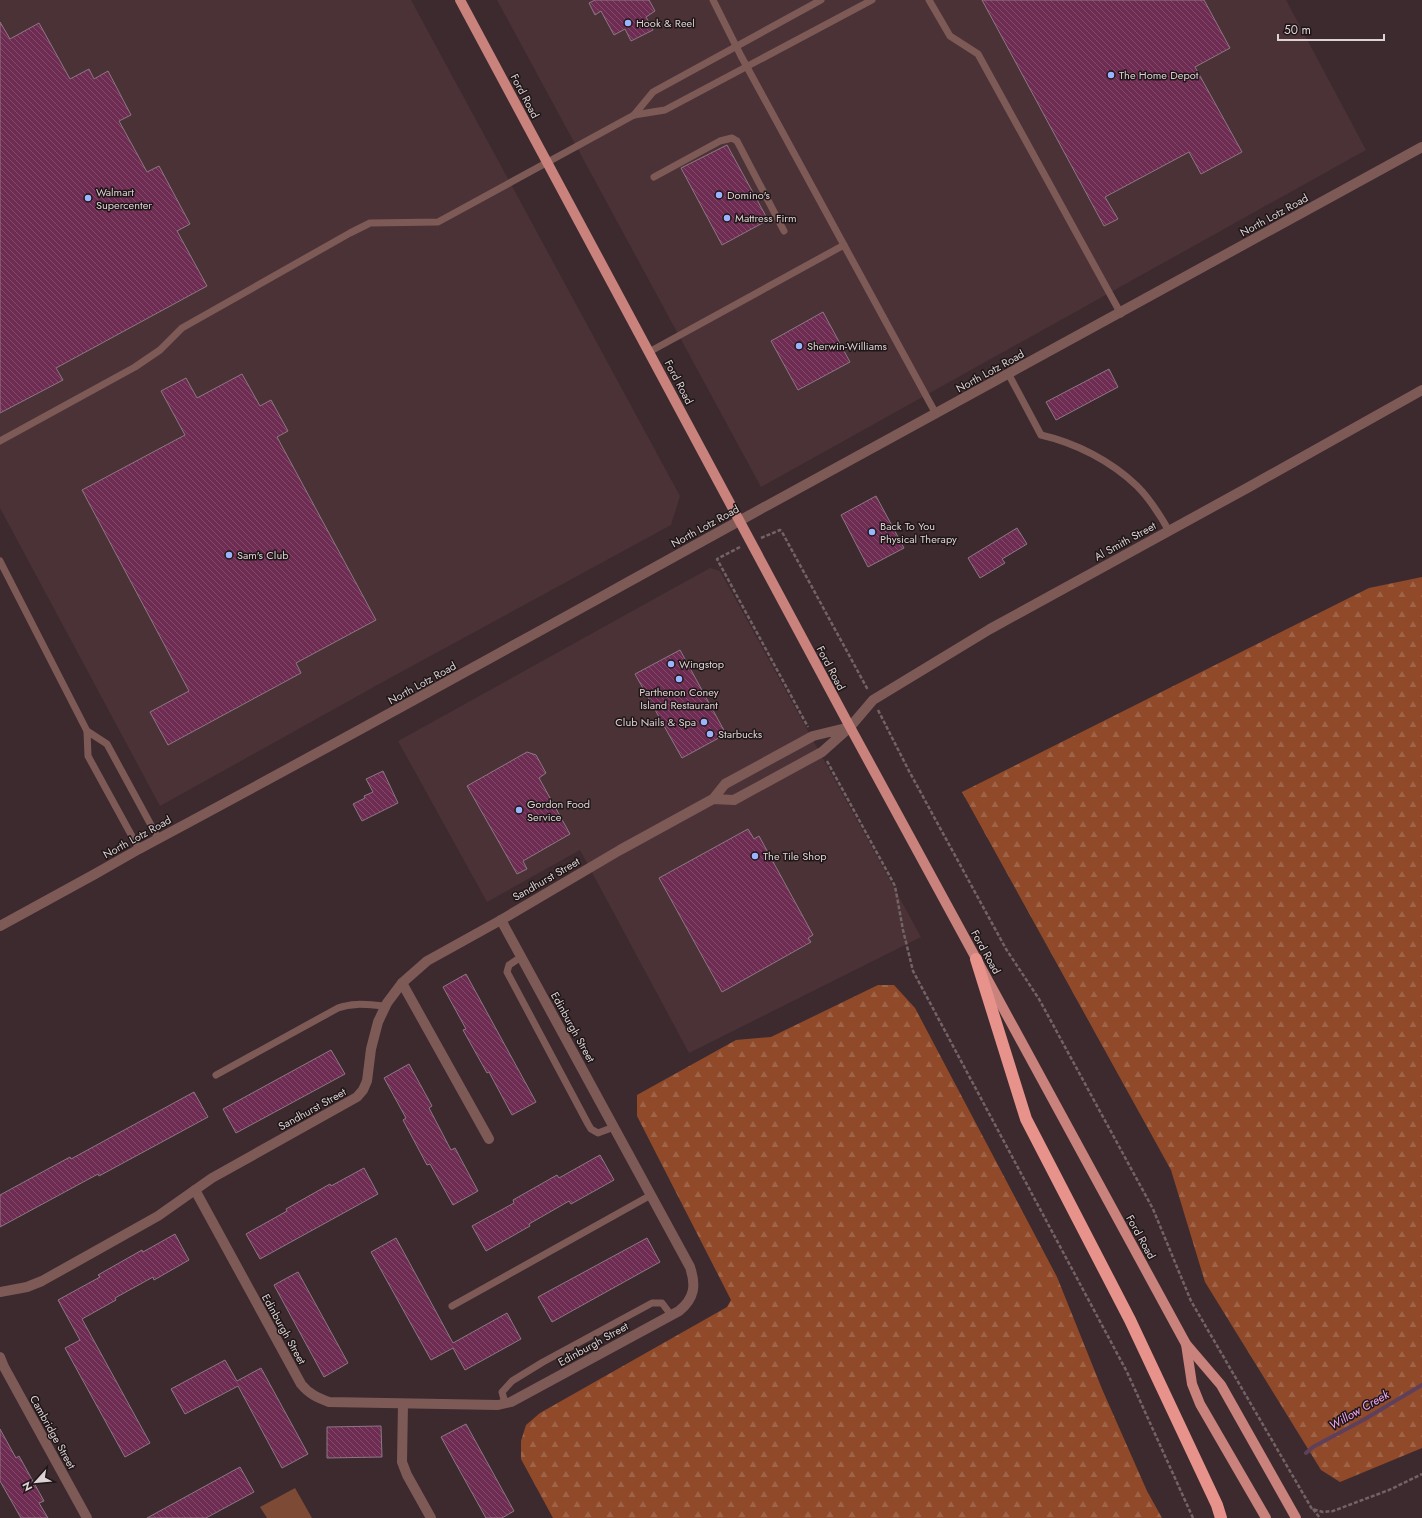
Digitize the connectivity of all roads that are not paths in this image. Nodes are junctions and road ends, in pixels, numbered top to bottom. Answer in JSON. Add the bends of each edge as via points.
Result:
{"nodes":[{"id":1,"x":460,"y":0,"type":"edge"},
{"id":2,"x":713,"y":0,"type":"edge"},
{"id":3,"x":821,"y":0,"type":"edge"},
{"id":4,"x":872,"y":0,"type":"edge"},
{"id":5,"x":929,"y":0,"type":"edge"},
{"id":6,"x":736,"y":46,"type":"junction"},
{"id":7,"x":747,"y":66,"type":"junction"},
{"id":8,"x":634,"y":115,"type":"junction"},
{"id":9,"x":1422,"y":146,"type":"edge"},
{"id":10,"x":547,"y":162,"type":"junction"},
{"id":11,"x":654,"y":177,"type":"dead end"},
{"id":12,"x":784,"y":231,"type":"dead end"},
{"id":13,"x":844,"y":245,"type":"junction"},
{"id":14,"x":1121,"y":314,"type":"junction"},
{"id":15,"x":649,"y":352,"type":"junction"},
{"id":16,"x":1009,"y":375,"type":"junction"},
{"id":17,"x":1422,"y":390,"type":"edge"},
{"id":18,"x":936,"y":414,"type":"junction"},
{"id":19,"x":0,"y":441,"type":"edge"},
{"id":20,"x":740,"y":521,"type":"junction"},
{"id":21,"x":1169,"y":531,"type":"junction"},
{"id":22,"x":0,"y":561,"type":"edge"},
{"id":23,"x":850,"y":727,"type":"junction"},
{"id":24,"x":87,"y":731,"type":"junction"},
{"id":25,"x":713,"y":799,"type":"junction"},
{"id":26,"x":158,"y":838,"type":"junction"},
{"id":27,"x":139,"y":849,"type":"junction"},
{"id":28,"x":501,"y":920,"type":"junction"},
{"id":29,"x":0,"y":926,"type":"edge"},
{"id":30,"x":521,"y":957,"type":"junction"},
{"id":31,"x":976,"y":959,"type":"junction"},
{"id":32,"x":402,"y":983,"type":"junction"},
{"id":33,"x":385,"y":1006,"type":"junction"},
{"id":34,"x":216,"y":1075,"type":"dead end"},
{"id":35,"x":614,"y":1127,"type":"junction"},
{"id":36,"x":489,"y":1139,"type":"dead end"},
{"id":37,"x":195,"y":1190,"type":"junction"},
{"id":38,"x":651,"y":1195,"type":"junction"},
{"id":39,"x":0,"y":1292,"type":"edge"},
{"id":40,"x":452,"y":1306,"type":"dead end"},
{"id":41,"x":671,"y":1315,"type":"junction"},
{"id":42,"x":1186,"y":1344,"type":"junction"},
{"id":43,"x":0,"y":1357,"type":"edge"},
{"id":44,"x":403,"y":1404,"type":"junction"},
{"id":45,"x":505,"y":1404,"type":"junction"},
{"id":46,"x":87,"y":1518,"type":"edge"},
{"id":47,"x":431,"y":1518,"type":"edge"},
{"id":48,"x":1221,"y":1518,"type":"edge"},
{"id":49,"x":1266,"y":1518,"type":"edge"},
{"id":50,"x":1296,"y":1518,"type":"edge"}],
"edges":[{"from":1,"to":10,"type":"main road","name":"Ford Road"},
{"from":2,"to":6,"type":"lane"},
{"from":3,"to":6,"type":"lane"},
{"from":4,"to":7,"type":"lane"},
{"from":5,"to":14,"type":"lane","via":[[950,36],[978,54]]},
{"from":6,"to":7,"type":"lane"},
{"from":6,"to":8,"type":"lane","via":[[653,92]]},
{"from":7,"to":8,"type":"lane","via":[[665,110]]},
{"from":7,"to":13,"type":"lane"},
{"from":8,"to":10,"type":"lane"},
{"from":9,"to":14,"type":"street","name":"North Lotz Road"},
{"from":10,"to":15,"type":"main road","name":"Ford Road"},
{"from":10,"to":19,"type":"lane","via":[[438,222],[370,223],[346,235],[182,328],[160,350],[135,367]]},
{"from":11,"to":12,"type":"lane","via":[[720,141],[732,138],[737,141]]},
{"from":13,"to":15,"type":"lane"},
{"from":13,"to":18,"type":"lane"},
{"from":14,"to":16,"type":"street","name":"North Lotz Road"},
{"from":15,"to":20,"type":"main road","name":"Ford Road"},
{"from":16,"to":18,"type":"street","name":"North Lotz Road"},
{"from":16,"to":21,"type":"lane","via":[[1041,435],[1092,454],[1117,470],[1154,505]]},
{"from":17,"to":21,"type":"street","name":"Al Smith Street"},
{"from":18,"to":20,"type":"street","name":"North Lotz Road"},
{"from":20,"to":23,"type":"main road","name":"Ford Road"},
{"from":20,"to":26,"type":"street","name":"North Lotz Road"},
{"from":21,"to":23,"type":"street","name":"Al Smith Street","via":[[990,629],[873,700]]},
{"from":22,"to":24,"type":"lane"},
{"from":23,"to":25,"type":"street","name":"Sandhurst Street","via":[[813,736],[724,784]]},
{"from":23,"to":25,"type":"street","via":[[822,752],[734,800]]},
{"from":23,"to":31,"type":"main road","name":"Ford Road"},
{"from":24,"to":26,"type":"lane","via":[[106,744]]},
{"from":24,"to":27,"type":"lane","via":[[88,756]]},
{"from":25,"to":28,"type":"street","name":"Sandhurst Street"},
{"from":26,"to":27,"type":"street","name":"North Lotz Road"},
{"from":27,"to":29,"type":"street","name":"North Lotz Road"},
{"from":28,"to":30,"type":"street","name":"Edinburgh Street"},
{"from":28,"to":32,"type":"street","name":"Sandhurst Street","via":[[427,961]]},
{"from":30,"to":35,"type":"street","name":"Edinburgh Street"},
{"from":30,"to":35,"type":"lane","via":[[509,965],[506,972],[588,1124],[598,1134]]},
{"from":31,"to":42,"type":"main road","name":"Ford Road"},
{"from":31,"to":48,"type":"highway","via":[[1026,1119],[1130,1320]]},
{"from":32,"to":33,"type":"street","name":"Sandhurst Street"},
{"from":32,"to":36,"type":"street"},
{"from":33,"to":34,"type":"lane","via":[[349,1004],[338,1008]]},
{"from":33,"to":37,"type":"street","name":"Sandhurst Street","via":[[371,1049],[367,1081],[357,1097]]},
{"from":35,"to":38,"type":"street","name":"Edinburgh Street"},
{"from":37,"to":39,"type":"street","name":"Sandhurst Street","via":[[158,1216],[42,1281],[27,1287]]},
{"from":37,"to":44,"type":"street","name":"Edinburgh Street","via":[[306,1390],[317,1398],[329,1402]]},
{"from":38,"to":40,"type":"lane"},
{"from":38,"to":41,"type":"street","name":"Edinburgh Street","via":[[694,1278],[694,1290],[689,1301]]},
{"from":41,"to":45,"type":"street","name":"Edinburgh Street"},
{"from":41,"to":45,"type":"lane","via":[[662,1303],[652,1303],[512,1381],[502,1392]]},
{"from":42,"to":49,"type":"main road","name":"Ford Road","via":[[1192,1384],[1200,1404]]},
{"from":42,"to":50,"type":"main road","name":"Ford Road","via":[[1220,1386]]},
{"from":43,"to":46,"type":"street","name":"Cambridge Street"},
{"from":44,"to":45,"type":"street","name":"Edinburgh Street"},
{"from":44,"to":47,"type":"street","via":[[402,1462]]}]}
